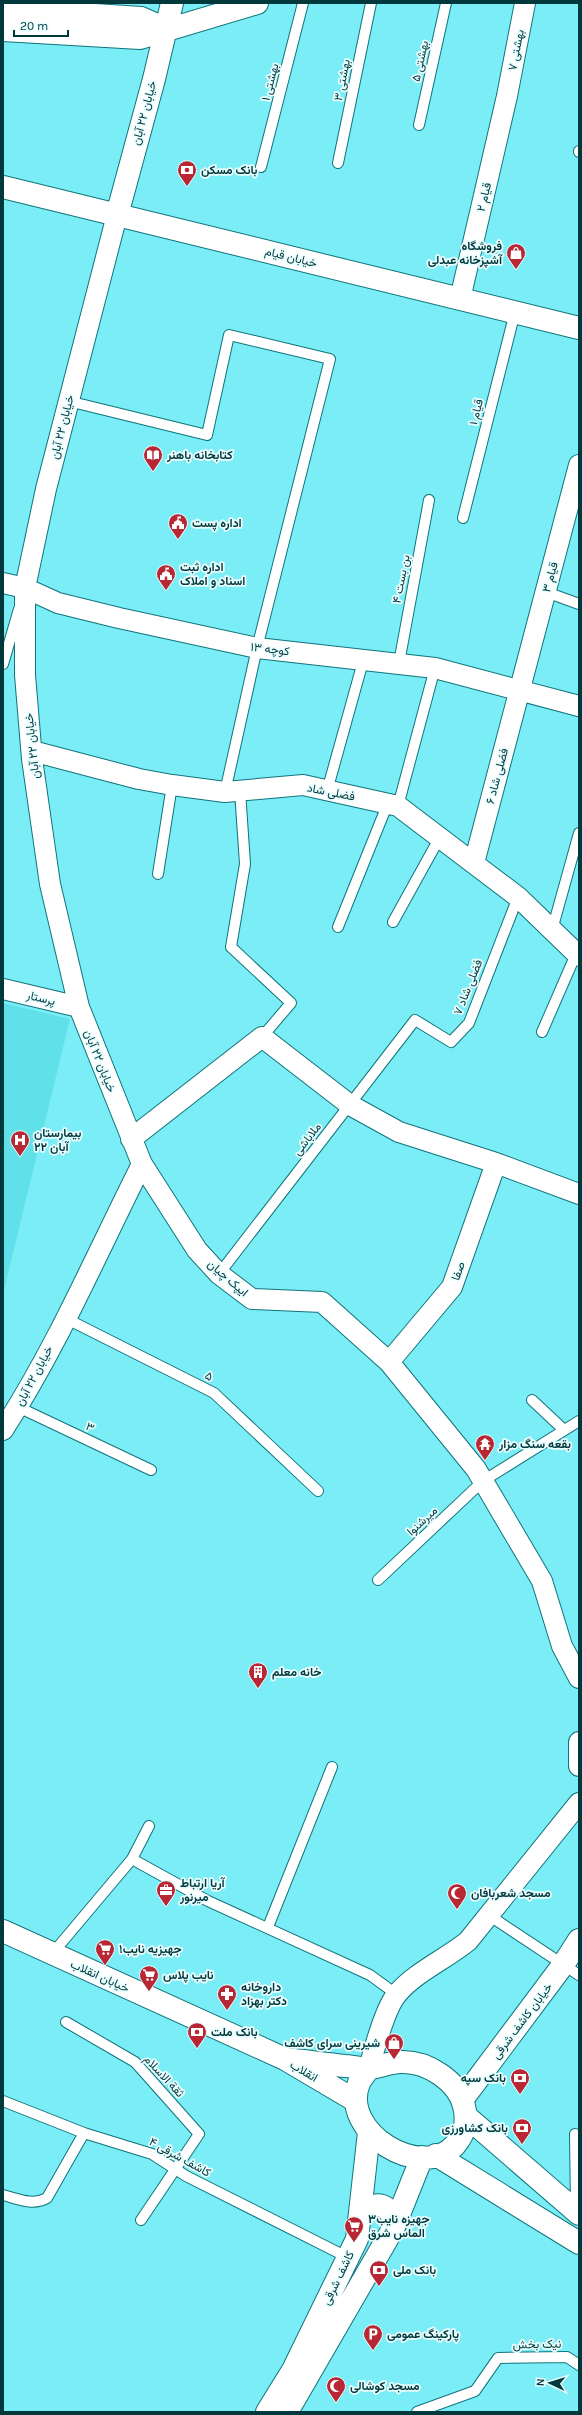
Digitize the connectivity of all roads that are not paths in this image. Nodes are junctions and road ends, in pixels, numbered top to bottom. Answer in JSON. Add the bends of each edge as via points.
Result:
{"nodes":[{"id":1,"x":172,"y":3,"type":"edge"},
{"id":2,"x":257,"y":3,"type":"edge"},
{"id":3,"x":303,"y":3,"type":"edge"},
{"id":4,"x":371,"y":3,"type":"edge"},
{"id":5,"x":446,"y":3,"type":"edge"},
{"id":6,"x":525,"y":3,"type":"edge"},
{"id":7,"x":3,"y":9,"type":"edge"},
{"id":8,"x":166,"y":29,"type":"junction"},
{"id":9,"x":3,"y":30,"type":"edge"},
{"id":10,"x":507,"y":96,"type":"joint"},
{"id":11,"x":419,"y":125,"type":"dead end"},
{"id":12,"x":338,"y":163,"type":"dead end"},
{"id":13,"x":261,"y":167,"type":"dead end"},
{"id":14,"x":3,"y":187,"type":"edge"},
{"id":15,"x":117,"y":214,"type":"junction"},
{"id":16,"x":460,"y":299,"type":"junction"},
{"id":17,"x":515,"y":312,"type":"junction"},
{"id":18,"x":579,"y":328,"type":"edge"},
{"id":19,"x":68,"y":402,"type":"junction"},
{"id":20,"x":579,"y":465,"type":"edge"},
{"id":21,"x":430,"y":500,"type":"dead end"},
{"id":22,"x":463,"y":518,"type":"dead end"},
{"id":23,"x":3,"y":583,"type":"edge"},
{"id":24,"x":25,"y":588,"type":"junction"},
{"id":25,"x":546,"y":592,"type":"junction"},
{"id":26,"x":579,"y":604,"type":"edge"},
{"id":27,"x":257,"y":648,"type":"junction"},
{"id":28,"x":364,"y":658,"type":"junction"},
{"id":29,"x":399,"y":663,"type":"junction"},
{"id":30,"x":3,"y":664,"type":"edge"},
{"id":31,"x":435,"y":668,"type":"junction"},
{"id":32,"x":520,"y":689,"type":"junction"},
{"id":33,"x":579,"y":706,"type":"edge"},
{"id":34,"x":32,"y":751,"type":"junction"},
{"id":35,"x":172,"y":785,"type":"junction"},
{"id":36,"x":233,"y":791,"type":"junction"},
{"id":37,"x":328,"y":791,"type":"junction"},
{"id":38,"x":393,"y":805,"type":"junction"},
{"id":39,"x":579,"y":833,"type":"edge"},
{"id":40,"x":440,"y":837,"type":"junction"},
{"id":41,"x":474,"y":863,"type":"junction"},
{"id":42,"x":158,"y":874,"type":"dead end"},
{"id":43,"x":518,"y":897,"type":"junction"},
{"id":44,"x":393,"y":922,"type":"dead end"},
{"id":45,"x":338,"y":926,"type":"dead end"},
{"id":46,"x":552,"y":930,"type":"junction"},
{"id":47,"x":577,"y":955,"type":"edge"},
{"id":48,"x":3,"y":989,"type":"edge"},
{"id":49,"x":78,"y":1007,"type":"junction"},
{"id":50,"x":415,"y":1020,"type":"joint"},
{"id":51,"x":542,"y":1032,"type":"dead end"},
{"id":52,"x":262,"y":1037,"type":"junction"},
{"id":53,"x":350,"y":1105,"type":"junction"},
{"id":54,"x":131,"y":1139,"type":"junction"},
{"id":55,"x":496,"y":1162,"type":"junction"},
{"id":56,"x":142,"y":1164,"type":"junction"},
{"id":57,"x":579,"y":1194,"type":"edge"},
{"id":58,"x":219,"y":1274,"type":"junction"},
{"id":59,"x":65,"y":1318,"type":"junction"},
{"id":60,"x":389,"y":1362,"type":"junction"},
{"id":61,"x":532,"y":1400,"type":"dead end"},
{"id":62,"x":18,"y":1407,"type":"junction"},
{"id":63,"x":579,"y":1421,"type":"edge"},
{"id":64,"x":3,"y":1430,"type":"edge"},
{"id":65,"x":564,"y":1430,"type":"junction"},
{"id":66,"x":151,"y":1470,"type":"dead end"},
{"id":67,"x":483,"y":1481,"type":"junction"},
{"id":68,"x":318,"y":1491,"type":"dead end"},
{"id":69,"x":378,"y":1580,"type":"dead end"},
{"id":70,"x":579,"y":1678,"type":"edge"},
{"id":71,"x":579,"y":1742,"type":"edge"},
{"id":72,"x":579,"y":1766,"type":"edge"},
{"id":73,"x":332,"y":1767,"type":"dead end"},
{"id":74,"x":579,"y":1802,"type":"edge"},
{"id":75,"x":149,"y":1826,"type":"dead end"},
{"id":76,"x":132,"y":1859,"type":"junction"},
{"id":77,"x":490,"y":1916,"type":"junction"},
{"id":78,"x":268,"y":1927,"type":"junction"},
{"id":79,"x":3,"y":1931,"type":"edge"},
{"id":80,"x":579,"y":1940,"type":"edge"},
{"id":81,"x":52,"y":1954,"type":"junction"},
{"id":82,"x":571,"y":1970,"type":"edge"},
{"id":83,"x":396,"y":1994,"type":"junction"},
{"id":84,"x":66,"y":2022,"type":"dead end"},
{"id":85,"x":285,"y":2059,"type":"junction"},
{"id":86,"x":369,"y":2068,"type":"junction"},
{"id":87,"x":3,"y":2101,"type":"edge"},
{"id":88,"x":356,"y":2101,"type":"junction"},
{"id":89,"x":464,"y":2108,"type":"junction"},
{"id":90,"x":369,"y":2132,"type":"junction"},
{"id":91,"x":84,"y":2133,"type":"junction"},
{"id":92,"x":575,"y":2134,"type":"dead end"},
{"id":93,"x":429,"y":2156,"type":"junction"},
{"id":94,"x":176,"y":2170,"type":"junction"},
{"id":95,"x":3,"y":2195,"type":"edge"},
{"id":96,"x":578,"y":2213,"type":"edge"},
{"id":97,"x":360,"y":2215,"type":"junction"},
{"id":98,"x":141,"y":2220,"type":"dead end"},
{"id":99,"x":394,"y":2227,"type":"junction"},
{"id":100,"x":579,"y":2243,"type":"edge"},
{"id":101,"x":347,"y":2257,"type":"junction"},
{"id":102,"x":579,"y":2365,"type":"edge"},
{"id":103,"x":434,"y":2409,"type":"edge"},
{"id":104,"x":267,"y":2412,"type":"edge"},
{"id":105,"x":287,"y":2412,"type":"edge"},
{"id":106,"x":417,"y":2412,"type":"edge"}],
"edges":[{"from":1,"to":8,"type":"main road","name":"خیابان ۲۲ آبان"},
{"from":2,"to":8,"type":"main road"},
{"from":3,"to":13,"type":"lane","name":"بهشتی ۱"},
{"from":4,"to":12,"type":"lane","name":"بهشتی ۳"},
{"from":5,"to":11,"type":"lane","name":"بهشتی ۵"},
{"from":6,"to":10,"type":"street","name":"بهشتی ۷"},
{"from":7,"to":8,"type":"main road","via":[[140,18]]},
{"from":8,"to":9,"type":"main road","via":[[140,38]]},
{"from":8,"to":15,"type":"main road","name":"خیابان ۲۲ آبان"},
{"from":10,"to":16,"type":"street","name":"قیام ۲"},
{"from":14,"to":15,"type":"main road","name":"خیابان قیام"},
{"from":15,"to":16,"type":"main road","name":"خیابان قیام"},
{"from":15,"to":19,"type":"street","name":"خیابان ۲۲ آبان"},
{"from":16,"to":17,"type":"main road","name":"خیابان قیام"},
{"from":17,"to":18,"type":"main road","name":"خیابان قیام"},
{"from":17,"to":22,"type":"lane","name":"قیام ۱"},
{"from":19,"to":24,"type":"street","name":"خیابان ۲۲ آبان"},
{"from":19,"to":27,"type":"lane","via":[[207,435],[229,335],[330,359]]},
{"from":20,"to":25,"type":"street","name":"قیام ۳"},
{"from":21,"to":29,"type":"lane","name":"بن بست ۴"},
{"from":23,"to":24,"type":"street","name":"کوچه ۱۳"},
{"from":24,"to":27,"type":"street","name":"کوچه ۱۳","via":[[66,605]]},
{"from":24,"to":30,"type":"lane"},
{"from":24,"to":34,"type":"street","name":"خیابان ۲۲ آبان","via":[[26,675]]},
{"from":25,"to":26,"type":"lane"},
{"from":25,"to":32,"type":"street","name":"قیام ۳"},
{"from":27,"to":28,"type":"street","name":"کوچه ۱۳"},
{"from":27,"to":36,"type":"lane"},
{"from":28,"to":29,"type":"street","name":"کوچه ۱۳"},
{"from":28,"to":37,"type":"lane"},
{"from":29,"to":31,"type":"street","name":"کوچه ۱۳"},
{"from":31,"to":32,"type":"street","name":"کوچه ۱۳"},
{"from":31,"to":38,"type":"lane"},
{"from":32,"to":33,"type":"street","name":"کوچه ۱۳"},
{"from":32,"to":41,"type":"street","name":"فضلی شاد ۶"},
{"from":34,"to":35,"type":"street","name":"فضلی شاد"},
{"from":34,"to":49,"type":"street","name":"خیابان ۲۲ آبان","via":[[50,884]]},
{"from":35,"to":36,"type":"street","name":"فضلی شاد"},
{"from":35,"to":42,"type":"lane"},
{"from":36,"to":37,"type":"street","name":"فضلی شاد","via":[[303,785]]},
{"from":36,"to":52,"type":"lane","via":[[245,864],[231,947],[291,1003]]},
{"from":37,"to":38,"type":"street","name":"فضلی شاد"},
{"from":38,"to":40,"type":"street","name":"فضلی شاد"},
{"from":38,"to":45,"type":"lane"},
{"from":39,"to":46,"type":"lane"},
{"from":40,"to":41,"type":"street","name":"فضلی شاد"},
{"from":40,"to":44,"type":"lane"},
{"from":41,"to":43,"type":"street","name":"فضلی شاد"},
{"from":43,"to":46,"type":"street","name":"فضلی شاد"},
{"from":43,"to":50,"type":"lane","name":"فضلی شاد ۷","via":[[469,1023],[451,1042]]},
{"from":46,"to":47,"type":"street","name":"فضلی شاد"},
{"from":47,"to":51,"type":"lane"},
{"from":48,"to":49,"type":"street","name":"پرستار"},
{"from":49,"to":54,"type":"street","name":"خیابان ۲۲ آبان"},
{"from":50,"to":53,"type":"lane","name":"ملاباشی"},
{"from":52,"to":53,"type":"street"},
{"from":52,"to":54,"type":"street"},
{"from":53,"to":55,"type":"street","via":[[399,1132]]},
{"from":53,"to":58,"type":"lane","name":"ملاباشی"},
{"from":54,"to":56,"type":"street","name":"خیابان ۲۲ آبان"},
{"from":55,"to":57,"type":"street"},
{"from":55,"to":60,"type":"street","name":"صفا","via":[[452,1287]]},
{"from":56,"to":58,"type":"street","name":"ایپک چیان","via":[[197,1250]]},
{"from":56,"to":59,"type":"street","name":"خیابان ۲۲ آبان"},
{"from":58,"to":60,"type":"street","name":"ایپک چیان","via":[[252,1299],[322,1302]]},
{"from":59,"to":62,"type":"street","name":"خیابان ۲۲ آبان"},
{"from":59,"to":68,"type":"lane","name":"۵","via":[[214,1392]]},
{"from":60,"to":67,"type":"street","name":"ایپک چیان"},
{"from":61,"to":65,"type":"lane"},
{"from":62,"to":64,"type":"street","name":"خیابان ۲۲ آبان"},
{"from":62,"to":66,"type":"lane","name":"۳"},
{"from":63,"to":65,"type":"lane","name":"میرشنوا"},
{"from":65,"to":67,"type":"lane","name":"میرشنوا"},
{"from":67,"to":69,"type":"lane","name":"میرشنوا"},
{"from":67,"to":70,"type":"street","name":"ایپک چیان","via":[[542,1581],[562,1646]]},
{"from":71,"to":72,"type":"street"},
{"from":73,"to":78,"type":"lane"},
{"from":74,"to":77,"type":"street"},
{"from":75,"to":76,"type":"lane"},
{"from":76,"to":78,"type":"lane","via":[[208,1901]]},
{"from":76,"to":81,"type":"lane"},
{"from":77,"to":82,"type":"lane"},
{"from":77,"to":83,"type":"street","via":[[468,1942],[449,1957],[427,1969]]},
{"from":78,"to":83,"type":"lane","via":[[370,1975]]},
{"from":79,"to":81,"type":"main road","name":"خیابان انقلاب"},
{"from":80,"to":82,"type":"main road","name":"خیابان کاشف شرقی"},
{"from":81,"to":85,"type":"main road","name":"خیابان انقلاب"},
{"from":82,"to":89,"type":"main road","name":"خیابان کاشف شرقی"},
{"from":83,"to":86,"type":"street","via":[[377,2039]]},
{"from":84,"to":94,"type":"lane","name":"ثقة‌ الاسلام","via":[[135,2062],[199,2134]]},
{"from":85,"to":86,"type":"main road","name":"انقلاب"},
{"from":85,"to":88,"type":"main road","name":"انقلاب"},
{"from":86,"to":88,"type":"main road","via":[[359,2084]]},
{"from":86,"to":89,"type":"main road","via":[[403,2062],[431,2068],[454,2087]]},
{"from":87,"to":91,"type":"lane","name":"کاشف شرقی ۴"},
{"from":88,"to":90,"type":"main road","via":[[360,2118]]},
{"from":89,"to":93,"type":"main road","via":[[464,2135],[452,2148]]},
{"from":89,"to":96,"type":"main road"},
{"from":90,"to":93,"type":"main road","via":[[392,2150]]},
{"from":90,"to":97,"type":"main road","name":"کاشف شرقی"},
{"from":91,"to":94,"type":"lane","name":"کاشف شرقی ۴","via":[[152,2154]]},
{"from":91,"to":95,"type":"lane","via":[[47,2198],[40,2202],[32,2202]]},
{"from":92,"to":96,"type":"lane"},
{"from":93,"to":99,"type":"main road","name":"کاشف شرقی"},
{"from":93,"to":100,"type":"main road"},
{"from":94,"to":98,"type":"lane"},
{"from":94,"to":101,"type":"lane","name":"کاشف شرقی ۴"},
{"from":97,"to":99,"type":"main road","via":[[367,2207],[377,2204],[387,2208],[394,2216]]},
{"from":97,"to":101,"type":"main road","name":"کاشف شرقی","via":[[357,2239]]},
{"from":99,"to":105,"type":"main road","name":"کاشف شرقی"},
{"from":101,"to":104,"type":"main road","name":"کاشف شرقی","via":[[293,2370]]},
{"from":102,"to":103,"type":"lane","name":"نیک بخش","via":[[566,2357],[498,2358],[475,2391]]},
{"from":103,"to":106,"type":"lane","name":"نیک بخش"}]}
